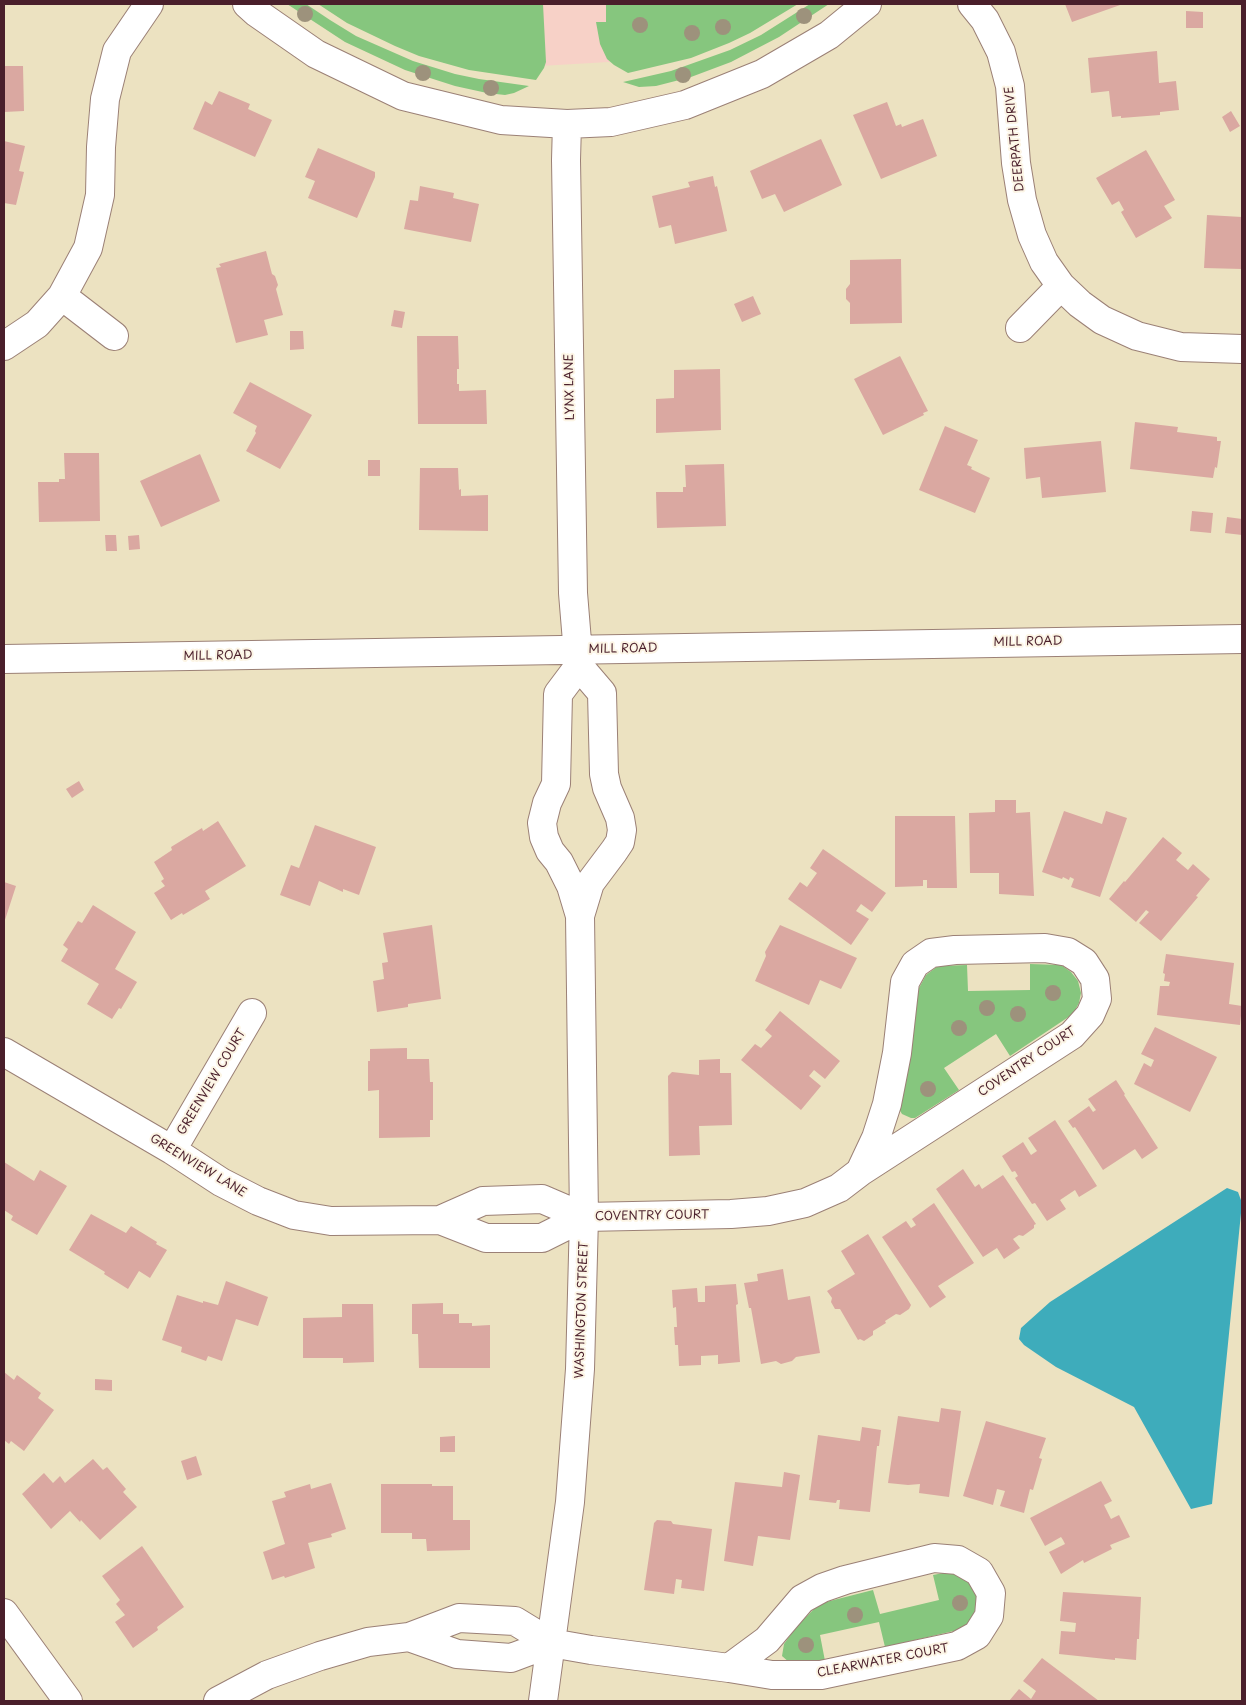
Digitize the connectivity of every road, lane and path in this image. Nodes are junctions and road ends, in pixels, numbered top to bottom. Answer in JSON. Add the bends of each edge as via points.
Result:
{"nodes":[{"id":1,"x":149,"y":4,"type":"edge"},
{"id":2,"x":247,"y":4,"type":"edge"},
{"id":3,"x":867,"y":4,"type":"edge"},
{"id":4,"x":972,"y":4,"type":"edge"},
{"id":5,"x":567,"y":124,"type":"junction"},
{"id":6,"x":1061,"y":286,"type":"junction"},
{"id":7,"x":62,"y":296,"type":"junction"},
{"id":8,"x":1020,"y":328,"type":"dead end"},
{"id":9,"x":114,"y":336,"type":"dead end"},
{"id":10,"x":4,"y":346,"type":"edge"},
{"id":11,"x":1242,"y":349,"type":"edge"},
{"id":12,"x":1242,"y":639,"type":"edge"},
{"id":13,"x":578,"y":658,"type":"junction"},
{"id":14,"x":4,"y":659,"type":"edge"},
{"id":15,"x":580,"y":916,"type":"junction"},
{"id":16,"x":252,"y":1014,"type":"dead end"},
{"id":17,"x":4,"y":1052,"type":"edge"},
{"id":18,"x":172,"y":1150,"type":"junction"},
{"id":19,"x":860,"y":1172,"type":"junction"},
{"id":20,"x":584,"y":1218,"type":"junction"},
{"id":21,"x":440,"y":1220,"type":"junction"},
{"id":22,"x":4,"y":1613,"type":"edge"},
{"id":23,"x":409,"y":1637,"type":"junction"},
{"id":24,"x":551,"y":1643,"type":"junction"},
{"id":25,"x":730,"y":1668,"type":"junction"},
{"id":26,"x":68,"y":1701,"type":"edge"},
{"id":27,"x":218,"y":1701,"type":"edge"},
{"id":28,"x":542,"y":1701,"type":"edge"}],
"edges":[{"from":1,"to":7,"type":"street","via":[[118,51],[104,99],[100,195],[88,248]]},
{"from":2,"to":5,"type":"street","via":[[316,54],[403,96],[501,120]]},
{"from":3,"to":5,"type":"street","via":[[829,36],[762,74],[702,98],[611,122]]},
{"from":4,"to":6,"type":"street","name":"DEERPATH DRIVE","via":[[985,20],[1001,52],[1010,86],[1022,200],[1032,236],[1044,262]]},
{"from":5,"to":13,"type":"street","name":"LYNX LANE","via":[[573,583]]},
{"from":6,"to":8,"type":"street"},
{"from":6,"to":11,"type":"street","name":"DEERPATH DRIVE","via":[[1102,320],[1137,336],[1181,347]]},
{"from":7,"to":9,"type":"street"},
{"from":7,"to":10,"type":"street","via":[[37,324]]},
{"from":12,"to":13,"type":"street","name":"MILL ROAD"},
{"from":13,"to":14,"type":"street","name":"MILL ROAD"},
{"from":13,"to":15,"type":"street","name":"WASHINGTON STREET","via":[[558,694],[556,784],[542,823],[544,837],[571,886]]},
{"from":13,"to":15,"type":"street","name":"WASHINGTON STREET","via":[[602,693],[604,774],[622,830],[620,842],[590,883]]},
{"from":15,"to":20,"type":"street","name":"WASHINGTON STREET"},
{"from":16,"to":18,"type":"street","name":"GREENVIEW COURT"},
{"from":17,"to":18,"type":"street","name":"GREENVIEW LANE"},
{"from":18,"to":21,"type":"street","name":"GREENVIEW LANE","via":[[235,1190],[294,1215],[331,1221]]},
{"from":19,"to":19,"type":"street","name":"COVENTRY COURT","via":[[1072,1035],[1090,1015],[1097,999],[1095,979],[1084,962],[1068,952],[1046,948],[955,950],[931,953],[914,964],[905,982],[887,1104]]},
{"from":19,"to":20,"type":"street","name":"COVENTRY COURT","via":[[839,1188],[805,1202],[768,1211]]},
{"from":20,"to":21,"type":"street","name":"GREENVIEW LANE","via":[[542,1238],[486,1238]]},
{"from":20,"to":21,"type":"street","name":"GREENVIEW LANE","via":[[542,1199],[483,1201]]},
{"from":20,"to":24,"type":"street","name":"WASHINGTON STREET","via":[[580,1370],[570,1502]]},
{"from":22,"to":26,"type":"street"},
{"from":23,"to":24,"type":"street","via":[[457,1654],[511,1658]]},
{"from":23,"to":24,"type":"street","via":[[459,1618],[515,1621]]},
{"from":23,"to":27,"type":"street","via":[[368,1642],[320,1656],[267,1675]]},
{"from":24,"to":25,"type":"street","name":"CLEARWATER COURT"},
{"from":24,"to":28,"type":"street","name":"WASHINGTON STREET"},
{"from":25,"to":25,"type":"street","name":"CLEARWATER COURT","via":[[772,1675],[821,1675],[957,1646],[977,1636],[989,1616],[991,1593],[979,1572],[958,1560],[934,1558],[845,1580],[802,1599],[767,1640]]}]}
